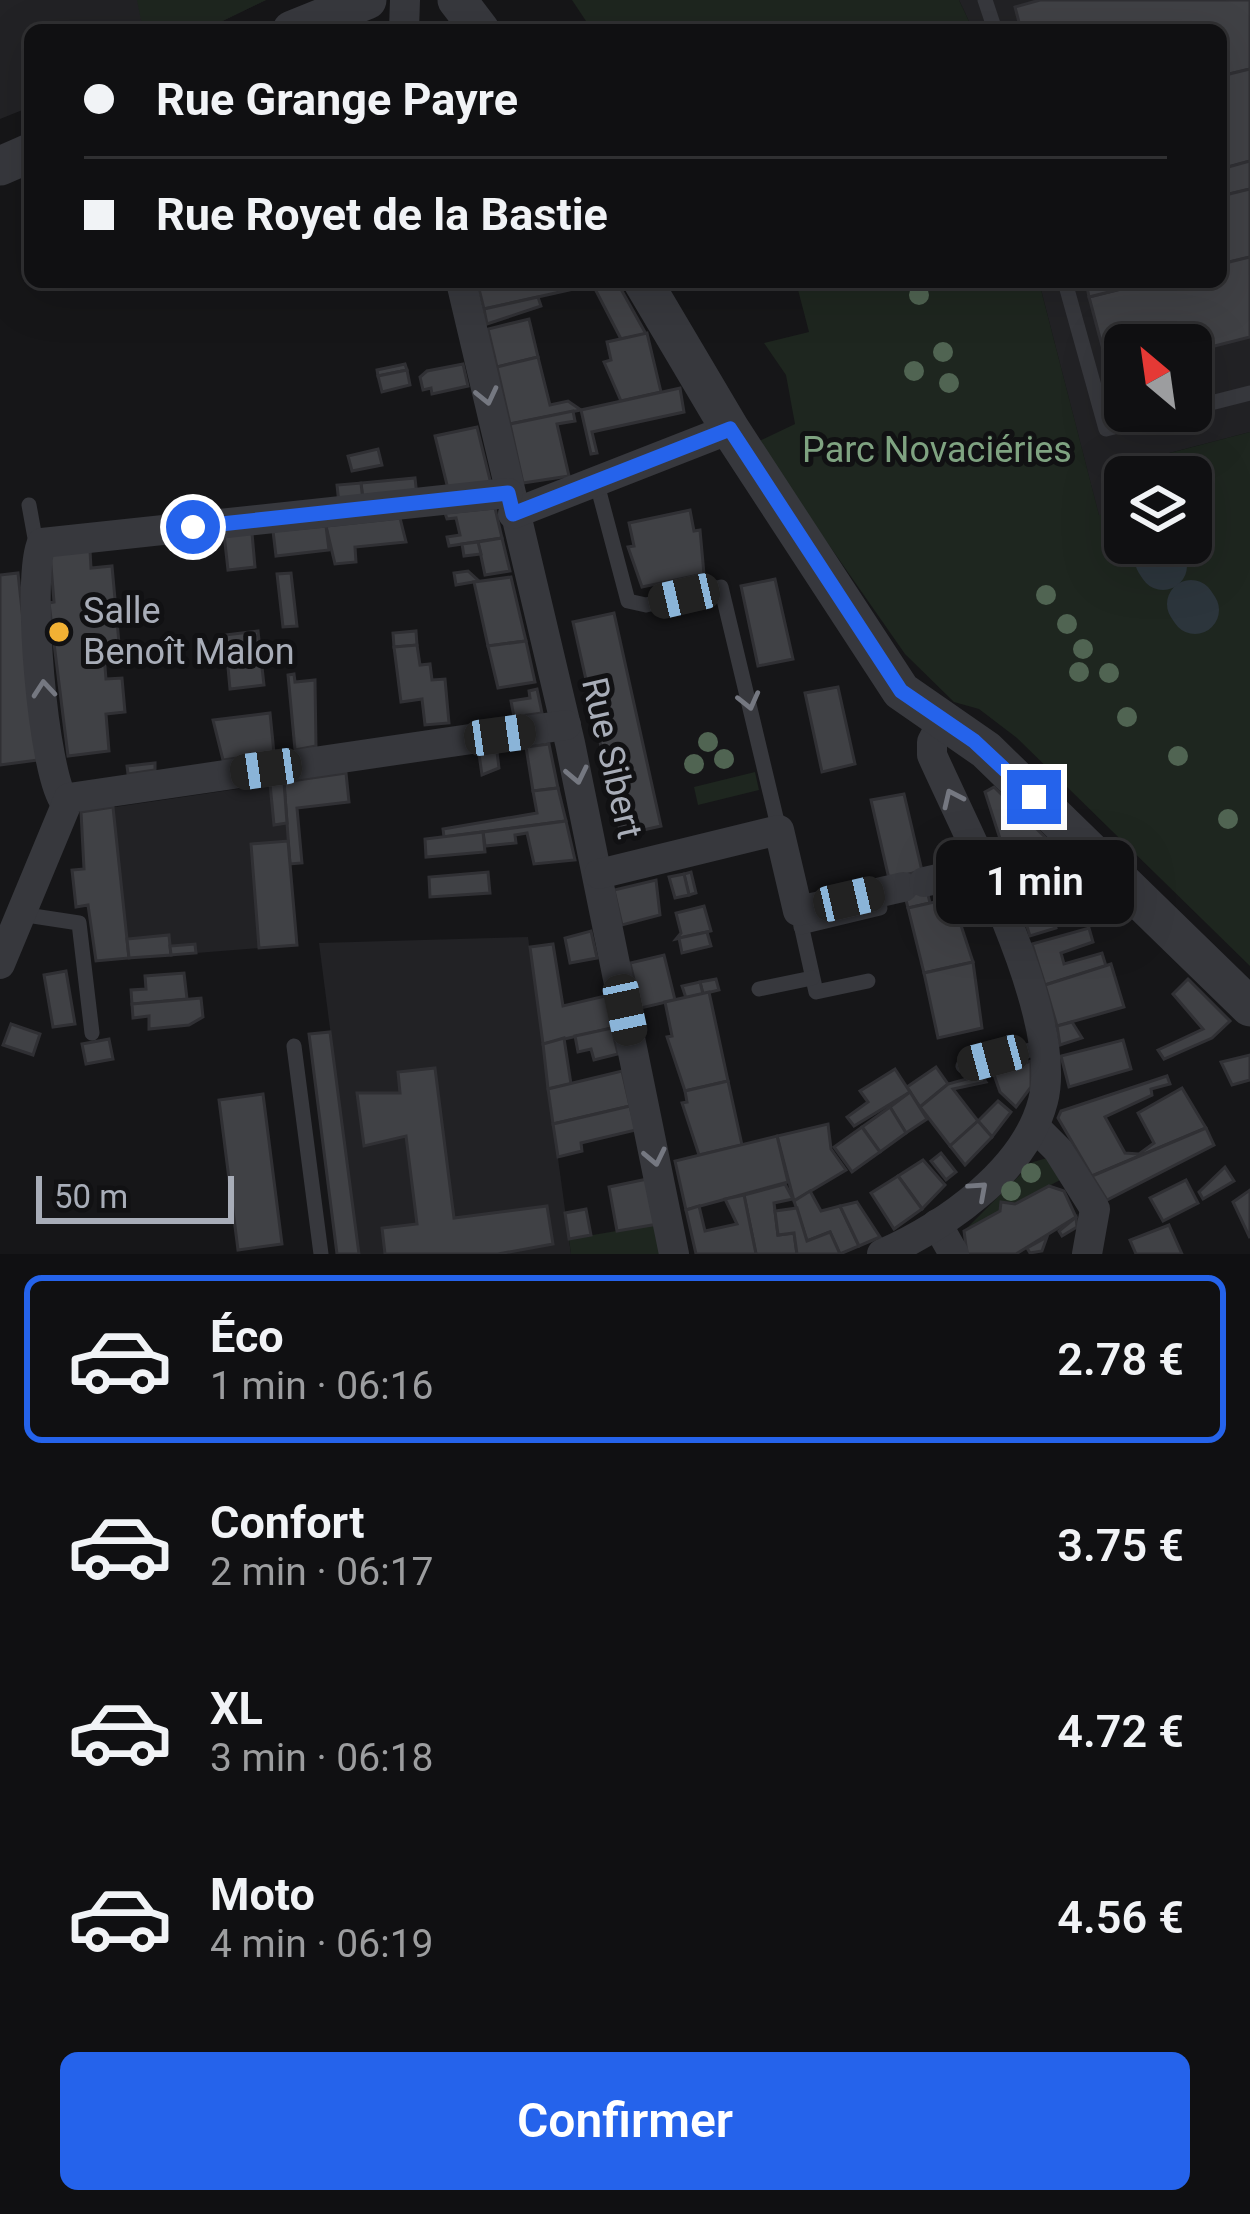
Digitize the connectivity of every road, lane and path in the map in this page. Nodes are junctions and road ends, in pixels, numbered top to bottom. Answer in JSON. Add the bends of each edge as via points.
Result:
{"nodes":[{"id":1,"x":367,"y":0,"type":"edge"},
{"id":2,"x":457,"y":0,"type":"edge"},
{"id":3,"x":307,"y":24,"type":"edge"},
{"id":4,"x":475,"y":24,"type":"edge"},
{"id":5,"x":462,"y":288,"type":"edge"},
{"id":6,"x":647,"y":288,"type":"edge"},
{"id":7,"x":1067,"y":288,"type":"edge"},
{"id":8,"x":1250,"y":393,"type":"edge"},
{"id":9,"x":1212,"y":403,"type":"edge"},
{"id":10,"x":1104,"y":422,"type":"edge"},
{"id":11,"x":730,"y":429,"type":"junction"},
{"id":12,"x":597,"y":484,"type":"junction"},
{"id":13,"x":510,"y":504,"type":"junction"},
{"id":14,"x":29,"y":505,"type":"dead end"},
{"id":15,"x":38,"y":551,"type":"junction"},
{"id":16,"x":943,"y":721,"type":"junction"},
{"id":17,"x":566,"y":725,"type":"junction"},
{"id":18,"x":65,"y":802,"type":"junction"},
{"id":19,"x":779,"y":830,"type":"junction"},
{"id":20,"x":985,"y":868,"type":"junction"},
{"id":21,"x":599,"y":874,"type":"junction"},
{"id":22,"x":20,"y":914,"type":"junction"},
{"id":23,"x":800,"y":919,"type":"junction"},
{"id":24,"x":0,"y":964,"type":"edge"},
{"id":25,"x":812,"y":978,"type":"junction"},
{"id":26,"x":868,"y":982,"type":"dead end"},
{"id":27,"x":759,"y":989,"type":"dead end"},
{"id":28,"x":1250,"y":1007,"type":"edge"},
{"id":29,"x":92,"y":1033,"type":"dead end"},
{"id":30,"x":293,"y":1046,"type":"dead end"},
{"id":31,"x":1043,"y":1047,"type":"junction"},
{"id":32,"x":962,"y":1066,"type":"dead end"},
{"id":33,"x":1035,"y":1127,"type":"junction"},
{"id":34,"x":938,"y":1224,"type":"junction"},
{"id":35,"x":321,"y":1254,"type":"edge"},
{"id":36,"x":674,"y":1254,"type":"edge"},
{"id":37,"x":882,"y":1254,"type":"edge"},
{"id":38,"x":954,"y":1254,"type":"edge"},
{"id":39,"x":1088,"y":1254,"type":"edge"}],
"edges":[{"from":1,"to":3,"type":"street"},
{"from":2,"to":4,"type":"street"},
{"from":5,"to":13,"type":"street","name":"Rue Sibert","one_way":true},
{"from":6,"to":11,"type":"street"},
{"from":7,"to":10,"type":"lane"},
{"from":8,"to":9,"type":"lane"},
{"from":11,"to":12,"type":"street"},
{"from":11,"to":16,"type":"street","via":[[891,677]]},
{"from":12,"to":13,"type":"street"},
{"from":12,"to":19,"type":"lane","one_way":true,"via":[[628,601],[646,605],[722,587]]},
{"from":13,"to":15,"type":"street","via":[[51,539]]},
{"from":13,"to":17,"type":"street","name":"Rue Sibert"},
{"from":14,"to":15,"type":"lane"},
{"from":18,"to":15,"type":"street","one_way":true,"via":[[55,785],[45,707]]},
{"from":20,"to":16,"type":"street","one_way":true,"via":[[932,755]]},
{"from":16,"to":28,"type":"street","via":[[986,750]]},
{"from":17,"to":18,"type":"street"},
{"from":17,"to":21,"type":"street","name":"Rue Sibert","one_way":true},
{"from":18,"to":22,"type":"street"},
{"from":19,"to":21,"type":"street"},
{"from":19,"to":23,"type":"street"},
{"from":20,"to":23,"type":"street"},
{"from":20,"to":31,"type":"street"},
{"from":21,"to":36,"type":"street","name":"Rue Sibert","one_way":true},
{"from":22,"to":24,"type":"street"},
{"from":22,"to":29,"type":"lane","via":[[80,922]]},
{"from":23,"to":25,"type":"lane"},
{"from":25,"to":26,"type":"lane","via":[[816,992]]},
{"from":25,"to":27,"type":"lane"},
{"from":30,"to":35,"type":"lane"},
{"from":31,"to":32,"type":"lane"},
{"from":31,"to":33,"type":"street","via":[[1046,1080]]},
{"from":34,"to":33,"type":"street","one_way":true,"via":[[1000,1171]]},
{"from":33,"to":39,"type":"street","via":[[1095,1209]]},
{"from":34,"to":37,"type":"street"},
{"from":34,"to":38,"type":"street"}]}
